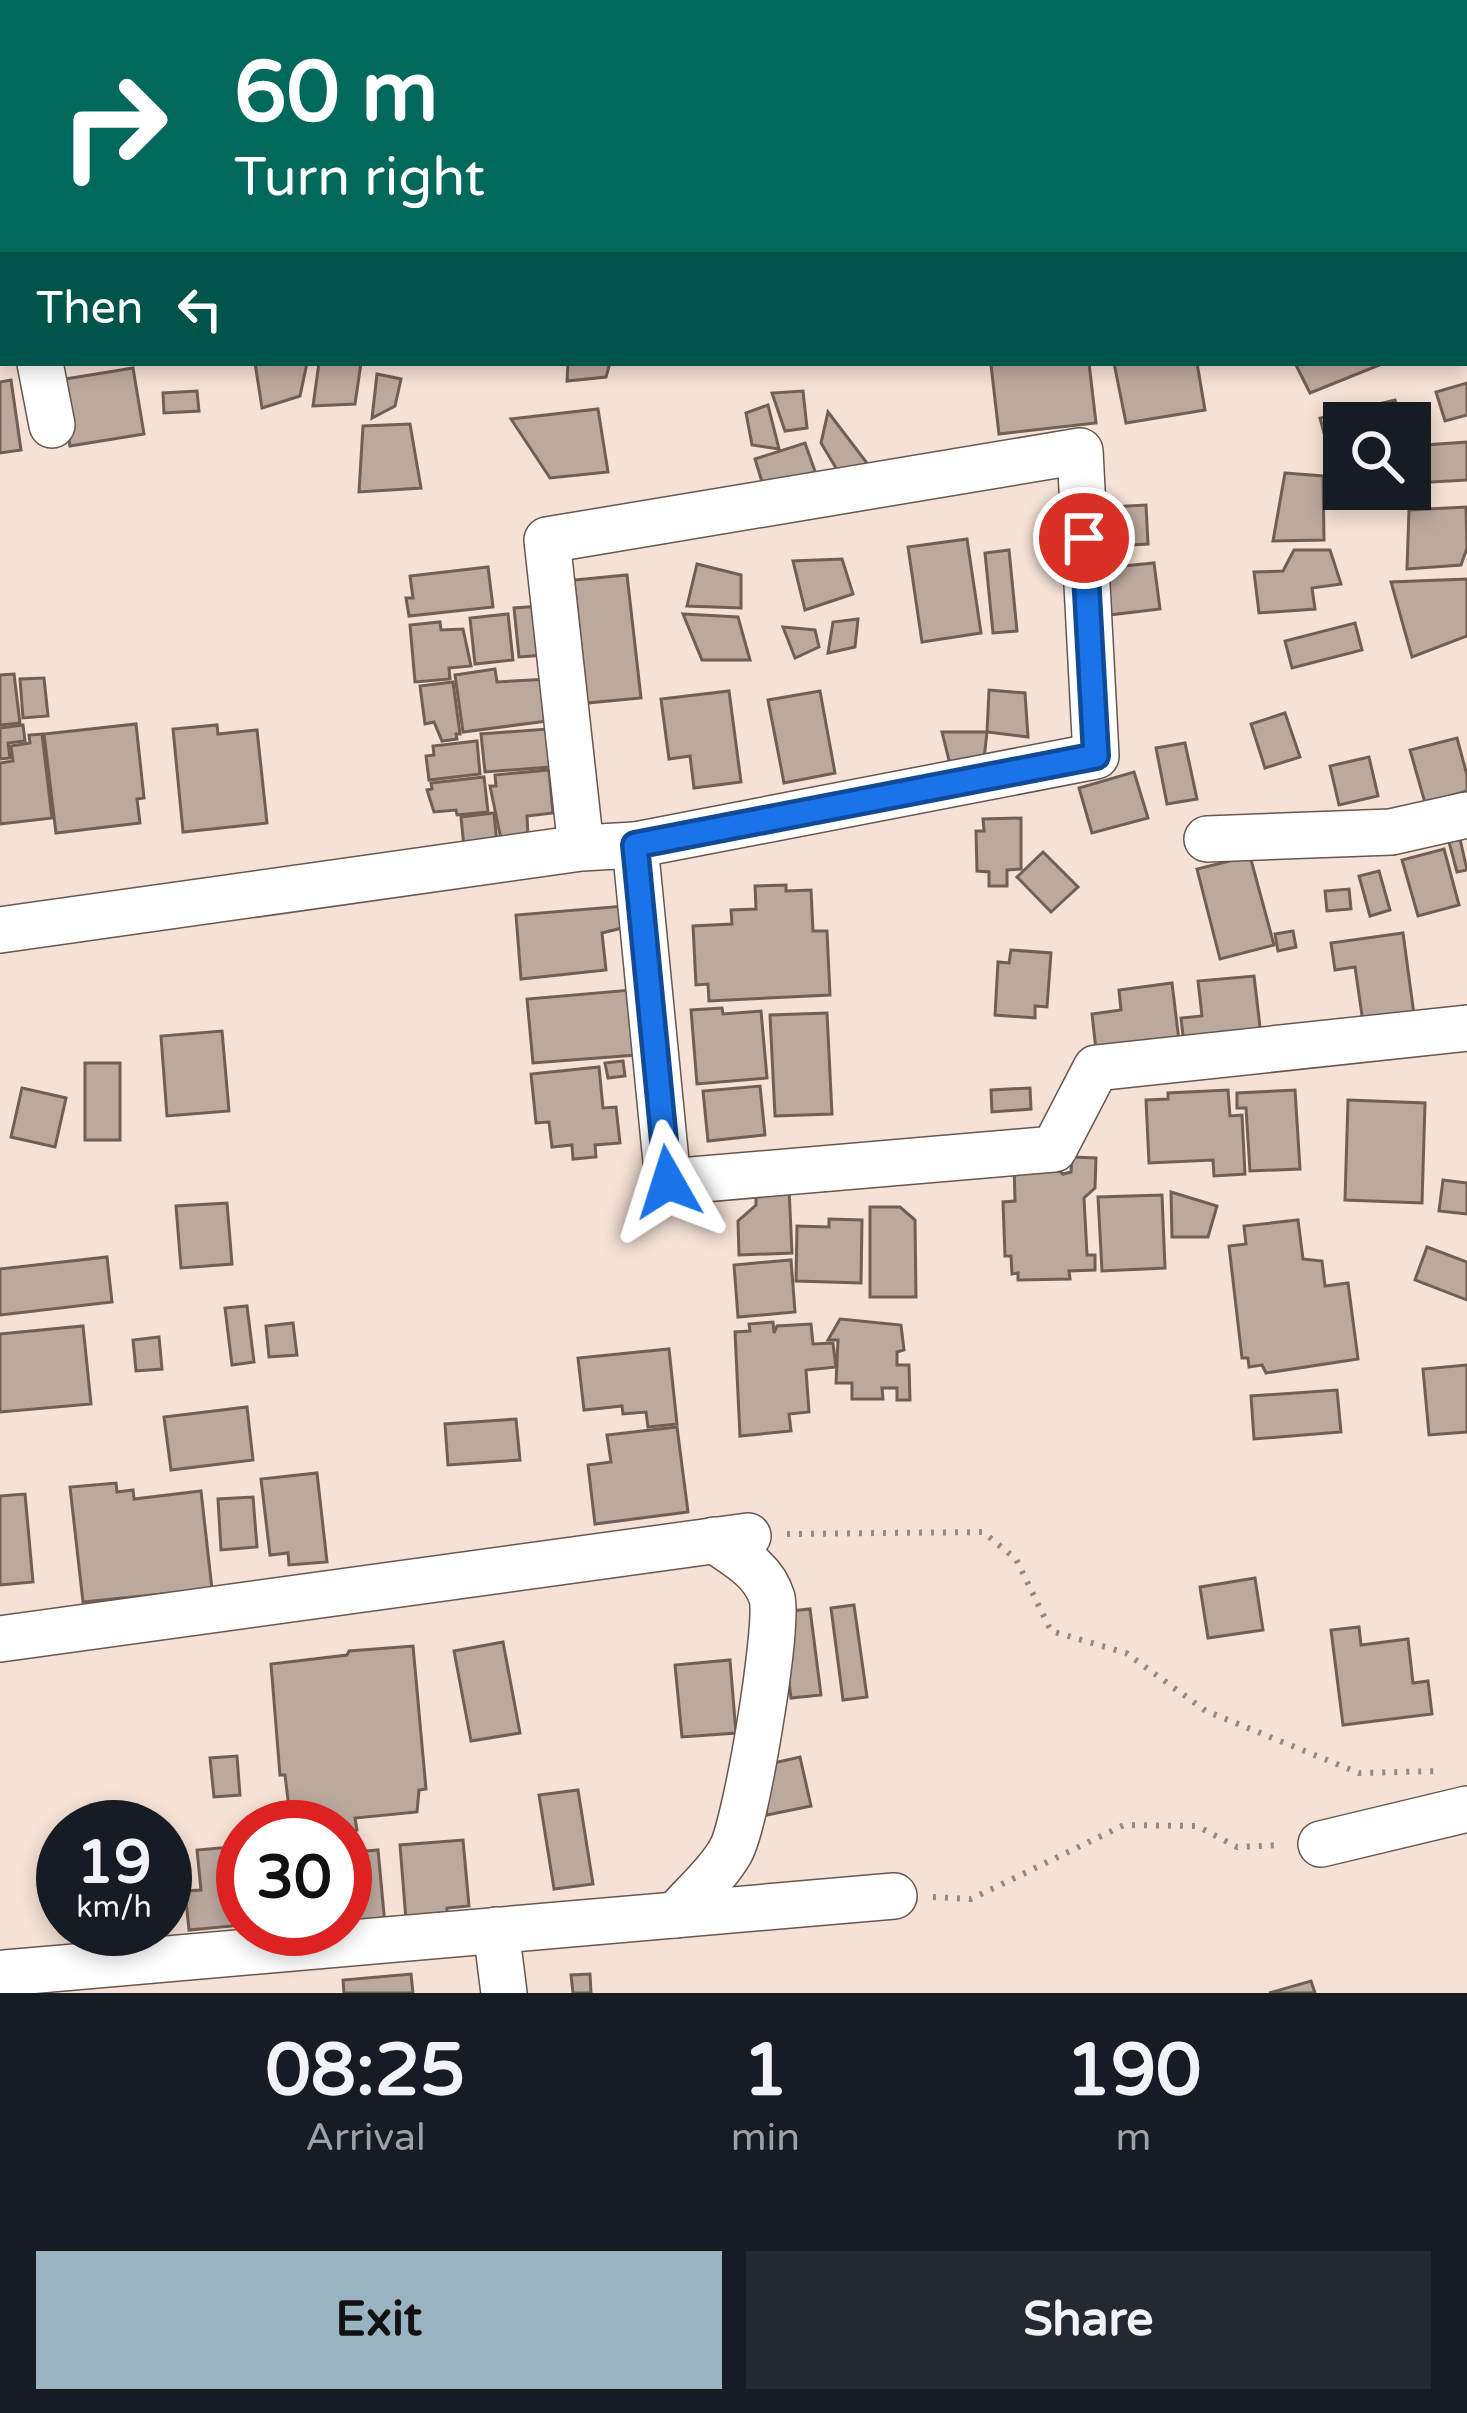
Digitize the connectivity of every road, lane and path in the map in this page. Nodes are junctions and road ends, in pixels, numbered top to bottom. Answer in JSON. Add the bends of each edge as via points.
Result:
{"nodes":[{"id":1,"x":41,"y":366,"type":"edge"},
{"id":2,"x":52,"y":425,"type":"dead end"},
{"id":3,"x":1467,"y":815,"type":"edge"},
{"id":4,"x":1208,"y":839,"type":"dead end"},
{"id":5,"x":635,"y":845,"type":"junction"},
{"id":6,"x":580,"y":848,"type":"junction"},
{"id":7,"x":0,"y":930,"type":"edge"},
{"id":8,"x":1467,"y":1028,"type":"edge"},
{"id":9,"x":731,"y":1538,"type":"junction"},
{"id":10,"x":0,"y":1639,"type":"edge"},
{"id":11,"x":1461,"y":1792,"type":"edge"},
{"id":12,"x":1321,"y":1844,"type":"joint"},
{"id":13,"x":894,"y":1895,"type":"joint"},
{"id":14,"x":676,"y":1915,"type":"junction"},
{"id":15,"x":496,"y":1930,"type":"junction"},
{"id":16,"x":3,"y":1969,"type":"edge"},
{"id":17,"x":504,"y":1993,"type":"edge"}],
"edges":[{"from":1,"to":2,"type":"street"},
{"from":3,"to":4,"type":"street","via":[[1391,832]]},
{"from":5,"to":6,"type":"street"},
{"from":5,"to":6,"type":"street","via":[[1096,756],[1080,451],[548,540]]},
{"from":5,"to":8,"type":"street","via":[[668,1182],[1054,1149],[1096,1068]]},
{"from":6,"to":7,"type":"street"},
{"from":9,"to":10,"type":"street"},
{"from":9,"to":11,"type":"path","via":[[983,1532],[1016,1559],[1052,1631],[1126,1652],[1206,1711],[1359,1773],[1444,1772]]},
{"from":9,"to":14,"type":"street","via":[[772,1597],[771,1639],[731,1851]]},
{"from":11,"to":12,"type":"street"},
{"from":12,"to":13,"type":"path","via":[[1237,1847],[1197,1826],[1124,1826],[971,1899]]},
{"from":13,"to":14,"type":"street"},
{"from":14,"to":15,"type":"street"},
{"from":15,"to":16,"type":"street"},
{"from":15,"to":17,"type":"street"}]}
